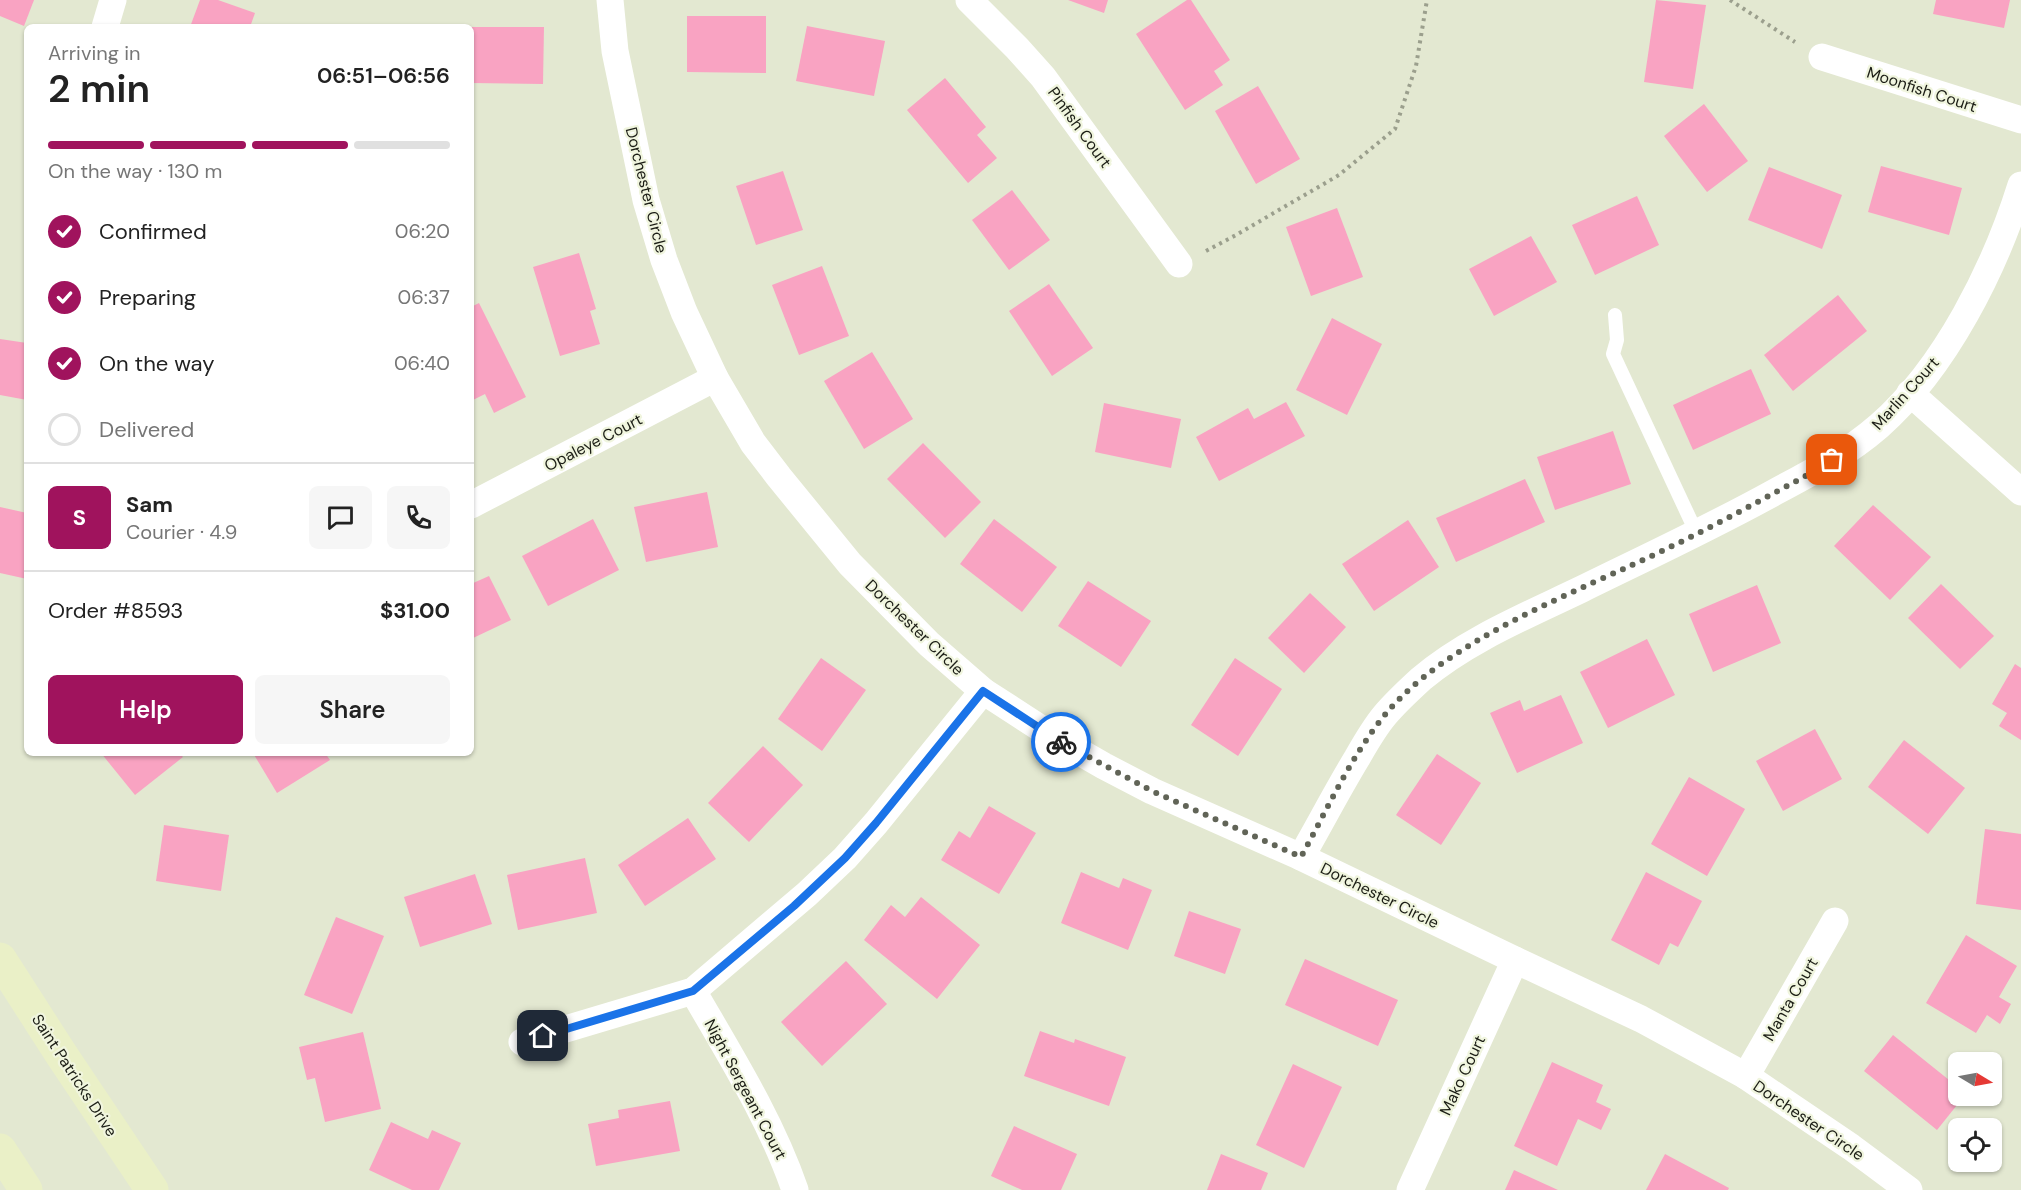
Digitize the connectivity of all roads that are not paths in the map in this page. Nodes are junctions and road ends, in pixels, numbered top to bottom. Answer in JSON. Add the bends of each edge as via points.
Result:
{"nodes":[{"id":1,"x":113,"y":0,"type":"edge"},
{"id":2,"x":609,"y":0,"type":"edge"},
{"id":3,"x":969,"y":0,"type":"edge"},
{"id":4,"x":106,"y":24,"type":"edge"},
{"id":5,"x":1822,"y":57,"type":"road end"},
{"id":6,"x":2021,"y":120,"type":"edge"},
{"id":7,"x":2021,"y":185,"type":"edge"},
{"id":8,"x":1179,"y":264,"type":"road end"},
{"id":9,"x":1615,"y":315,"type":"dead end"},
{"id":10,"x":715,"y":378,"type":"junction"},
{"id":11,"x":1910,"y":393,"type":"junction"},
{"id":12,"x":2021,"y":492,"type":"edge"},
{"id":13,"x":474,"y":503,"type":"edge"},
{"id":14,"x":1697,"y":534,"type":"junction"},
{"id":15,"x":983,"y":691,"type":"junction"},
{"id":16,"x":1301,"y":857,"type":"junction"},
{"id":17,"x":1835,"y":921,"type":"dead end"},
{"id":18,"x":0,"y":958,"type":"edge"},
{"id":19,"x":1515,"y":960,"type":"junction"},
{"id":20,"x":693,"y":991,"type":"junction"},
{"id":21,"x":522,"y":1042,"type":"dead end"},
{"id":22,"x":1746,"y":1076,"type":"junction"},
{"id":23,"x":0,"y":1150,"type":"edge"},
{"id":24,"x":26,"y":1190,"type":"edge"},
{"id":25,"x":152,"y":1190,"type":"edge"},
{"id":26,"x":795,"y":1190,"type":"edge"},
{"id":27,"x":1410,"y":1190,"type":"edge"},
{"id":28,"x":1909,"y":1190,"type":"edge"}],
"edges":[{"from":1,"to":4,"type":"street"},
{"from":2,"to":10,"type":"street","name":"Dorchester Circle","via":[[615,51],[646,200],[664,260]]},
{"from":3,"to":8,"type":"street","name":"Pinfish Court","via":[[1043,77]]},
{"from":5,"to":6,"type":"street","name":"Moonfish Court"},
{"from":7,"to":11,"type":"street","name":"Marlin Court","via":[[2004,237],[1972,303],[1941,354]]},
{"from":9,"to":14,"type":"lane","via":[[1617,340],[1613,354]]},
{"from":10,"to":13,"type":"street","name":"Opaleye Court"},
{"from":10,"to":15,"type":"street","name":"Dorchester Circle","via":[[753,443],[850,564],[929,644]]},
{"from":11,"to":12,"type":"street"},
{"from":11,"to":14,"type":"street","name":"Marlin Court","via":[[1880,425],[1849,449]]},
{"from":14,"to":16,"type":"street","name":"Marlin Court","via":[[1502,628],[1423,678],[1384,716]]},
{"from":15,"to":16,"type":"street","name":"Dorchester Circle","via":[[1113,771]]},
{"from":15,"to":20,"type":"street","via":[[845,858]]},
{"from":16,"to":19,"type":"street","name":"Dorchester Circle"},
{"from":17,"to":22,"type":"street","name":"Manta Court"},
{"from":18,"to":25,"type":"main road","name":"Saint Patricks Drive"},
{"from":19,"to":22,"type":"street","name":"Dorchester Circle","via":[[1641,1018]]},
{"from":19,"to":27,"type":"street","name":"Mako Court"},
{"from":20,"to":21,"type":"street"},
{"from":20,"to":26,"type":"street","name":"Night Sergeant Court","via":[[762,1117]]},
{"from":22,"to":28,"type":"street","name":"Dorchester Circle"},
{"from":23,"to":24,"type":"main road"}]}
